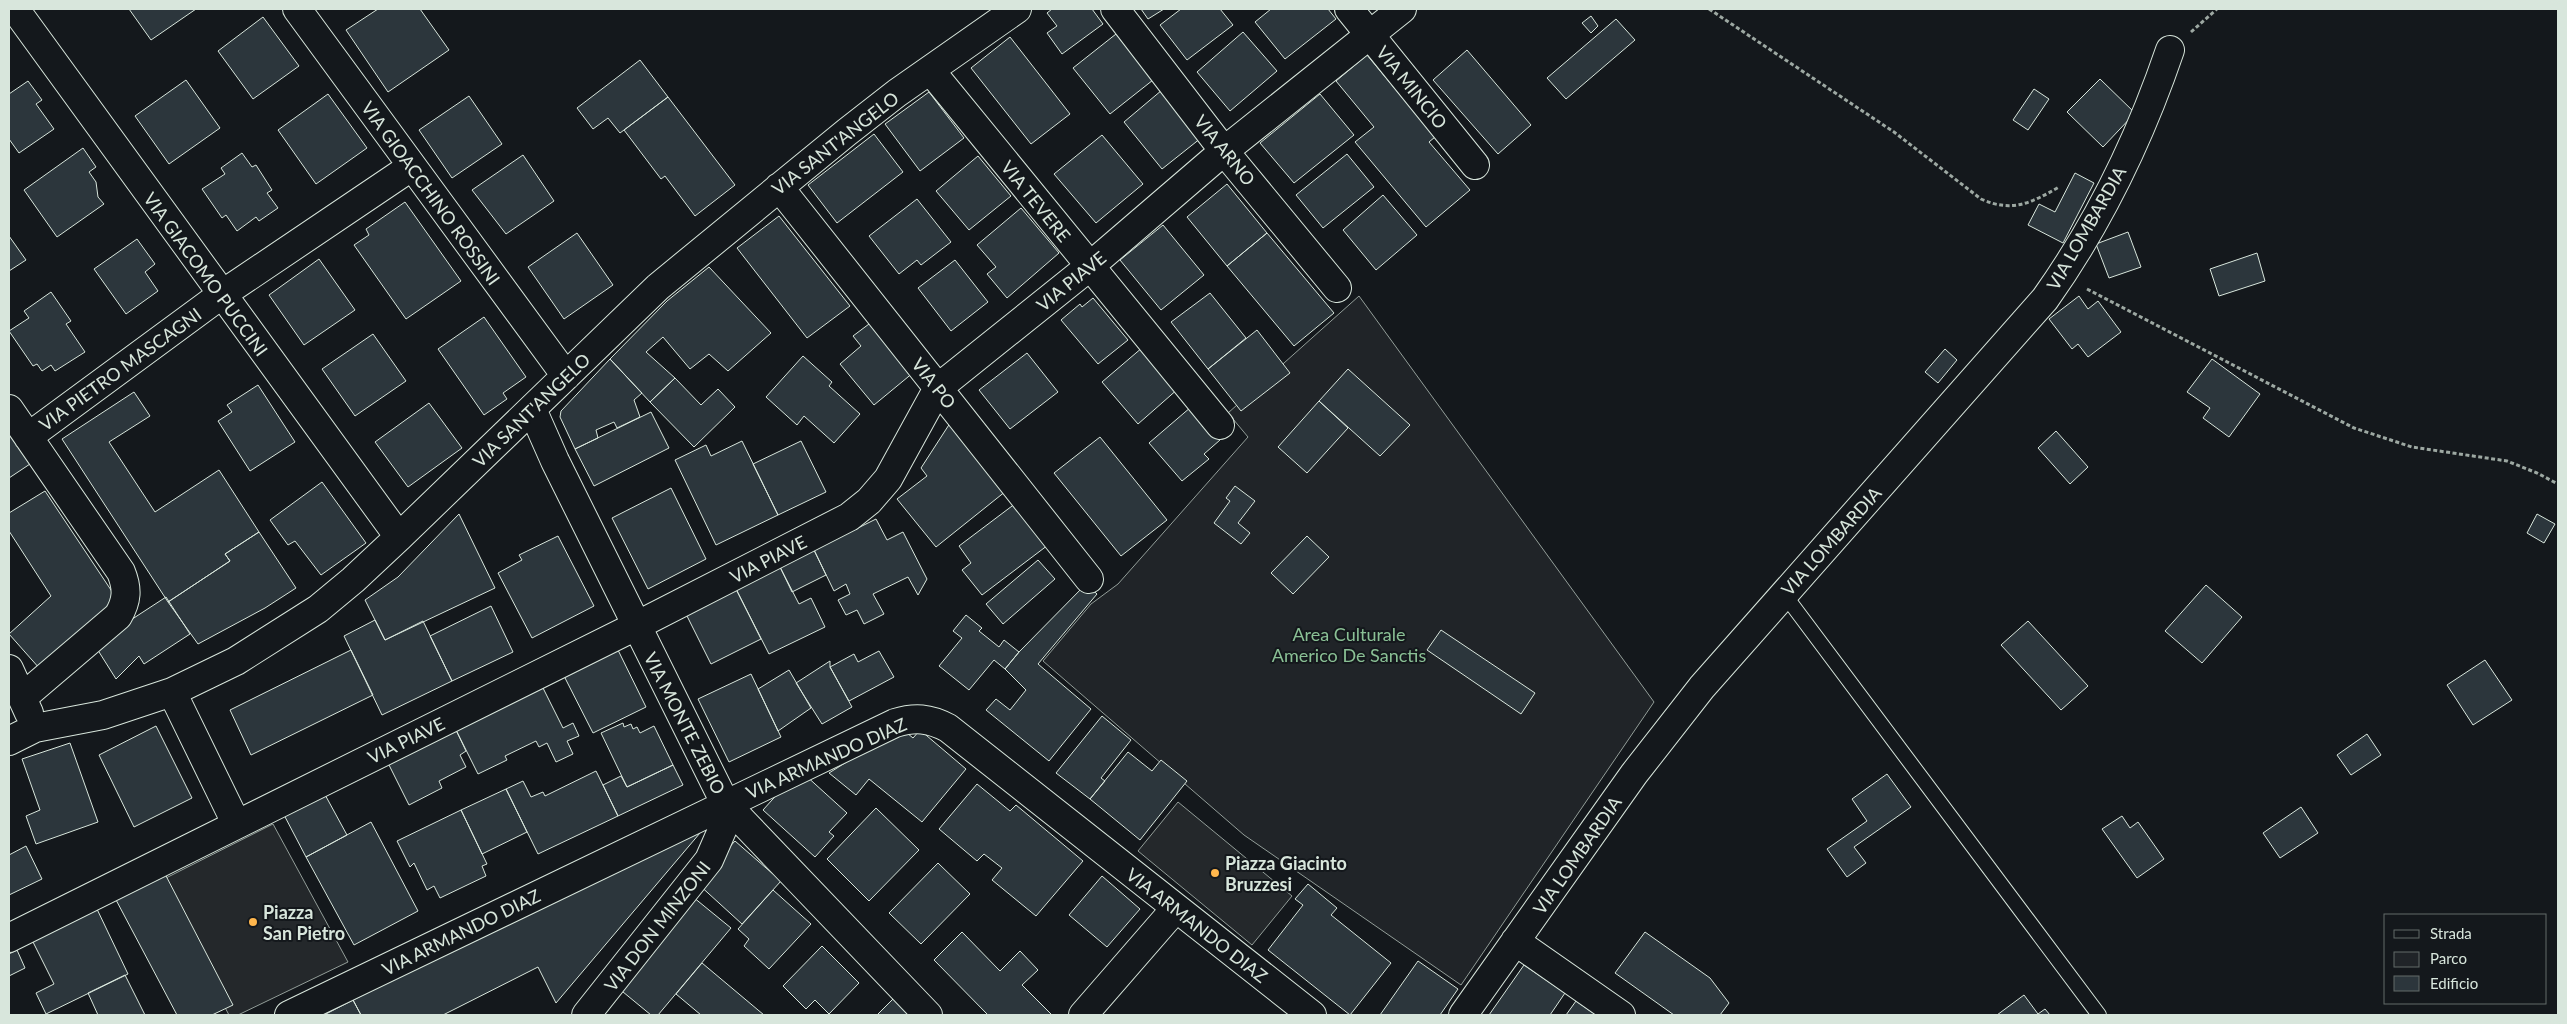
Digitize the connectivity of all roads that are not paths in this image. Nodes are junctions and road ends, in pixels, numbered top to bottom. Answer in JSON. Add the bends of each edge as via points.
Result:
{"nodes":[{"id":1,"x":15,"y":9,"type":"edge"},
{"id":2,"x":297,"y":9,"type":"edge"},
{"id":3,"x":1017,"y":9,"type":"edge"},
{"id":4,"x":1115,"y":9,"type":"edge"},
{"id":5,"x":1349,"y":9,"type":"edge"},
{"id":6,"x":1402,"y":9,"type":"edge"},
{"id":7,"x":1369,"y":35,"type":"junction"},
{"id":8,"x":2170,"y":50,"type":"dead end"},
{"id":9,"x":930,"y":70,"type":"junction"},
{"id":10,"x":1224,"y":150,"type":"junction"},
{"id":11,"x":1475,"y":165,"type":"dead end"},
{"id":12,"x":411,"y":167,"type":"junction"},
{"id":13,"x":780,"y":186,"type":"junction"},
{"id":14,"x":1089,"y":267,"type":"junction"},
{"id":15,"x":1338,"y":288,"type":"dead end"},
{"id":16,"x":221,"y":295,"type":"junction"},
{"id":17,"x":566,"y":376,"type":"junction"},
{"id":18,"x":938,"y":388,"type":"junction"},
{"id":19,"x":9,"y":409,"type":"edge"},
{"id":20,"x":532,"y":410,"type":"junction"},
{"id":21,"x":1220,"y":425,"type":"dead end"},
{"id":22,"x":28,"y":437,"type":"junction"},
{"id":23,"x":399,"y":537,"type":"junction"},
{"id":24,"x":1089,"y":579,"type":"dead end"},
{"id":25,"x":1784,"y":594,"type":"junction"},
{"id":26,"x":636,"y":626,"type":"junction"},
{"id":27,"x":9,"y":668,"type":"edge"},
{"id":28,"x":172,"y":692,"type":"junction"},
{"id":29,"x":23,"y":697,"type":"junction"},
{"id":30,"x":34,"y":728,"type":"junction"},
{"id":31,"x":9,"y":741,"type":"edge"},
{"id":32,"x":725,"y":803,"type":"junction"},
{"id":33,"x":236,"y":824,"type":"junction"},
{"id":34,"x":1176,"y":908,"type":"junction"},
{"id":35,"x":9,"y":938,"type":"edge"},
{"id":36,"x":1515,"y":942,"type":"junction"},
{"id":37,"x":593,"y":1013,"type":"edge"},
{"id":38,"x":289,"y":1015,"type":"edge"},
{"id":39,"x":928,"y":1015,"type":"edge"},
{"id":40,"x":1083,"y":1015,"type":"edge"},
{"id":41,"x":1312,"y":1015,"type":"edge"},
{"id":42,"x":1462,"y":1015,"type":"edge"},
{"id":43,"x":1621,"y":1015,"type":"edge"},
{"id":44,"x":2099,"y":1015,"type":"edge"}],
"edges":[{"from":1,"to":16,"type":"street","name":"VIA GIACOMO PUCCINI"},
{"from":2,"to":12,"type":"street","name":"VIA GIOACCHINO ROSSINI"},
{"from":3,"to":9,"type":"street","name":"VIA SANT'ANGELO"},
{"from":4,"to":10,"type":"street","name":"VIA ARNO"},
{"from":5,"to":7,"type":"street","name":"VIA MINCIO"},
{"from":6,"to":7,"type":"street","name":"VIA PIAVE"},
{"from":7,"to":10,"type":"street","name":"VIA PIAVE"},
{"from":7,"to":11,"type":"street","name":"VIA MINCIO"},
{"from":8,"to":25,"type":"street","name":"VIA LOMBARDIA","via":[[2135,141],[2096,218],[2062,275],[2027,321]]},
{"from":9,"to":13,"type":"street","name":"VIA SANT'ANGELO"},
{"from":9,"to":14,"type":"street","name":"VIA TEVERE"},
{"from":10,"to":14,"type":"street","name":"VIA PIAVE"},
{"from":10,"to":15,"type":"street","name":"VIA ARNO"},
{"from":12,"to":16,"type":"street","name":"VIA PIETRO MASCAGNI"},
{"from":12,"to":17,"type":"street","name":"VIA GIOACCHINO ROSSINI"},
{"from":13,"to":17,"type":"street","name":"VIA SANT'ANGELO","via":[[658,287]]},
{"from":13,"to":18,"type":"street","name":"VIA PO"},
{"from":14,"to":18,"type":"street","name":"VIA PIAVE"},
{"from":14,"to":21,"type":"street","name":"VIA TEVERE"},
{"from":16,"to":22,"type":"street","name":"VIA PIETRO MASCAGNI"},
{"from":16,"to":23,"type":"street","name":"VIA GIACOMO PUCCINI"},
{"from":17,"to":20,"type":"street","name":"VIA SANT'ANGELO"},
{"from":18,"to":24,"type":"street","name":"VIA PO"},
{"from":18,"to":26,"type":"street","name":"VIA PIAVE","via":[[888,479],[860,509],[833,526]]},
{"from":19,"to":22,"type":"street"},
{"from":20,"to":23,"type":"street","name":"VIA SANT'ANGELO"},
{"from":20,"to":26,"type":"street","name":"VIA MONTE ZEBIO"},
{"from":22,"to":29,"type":"street","via":[[121,572],[127,593],[118,616]]},
{"from":23,"to":28,"type":"street","name":"VIA SANT'ANGELO","via":[[337,595],[305,618],[236,661]]},
{"from":25,"to":36,"type":"street","name":"VIA LOMBARDIA","via":[[1663,736]]},
{"from":25,"to":44,"type":"lane"},
{"from":26,"to":32,"type":"street","name":"VIA MONTE ZEBIO"},
{"from":26,"to":33,"type":"street","name":"VIA PIAVE"},
{"from":27,"to":29,"type":"street"},
{"from":28,"to":30,"type":"street","name":"VIA SANT'ANGELO","via":[[103,715]]},
{"from":28,"to":33,"type":"street"},
{"from":29,"to":30,"type":"street"},
{"from":30,"to":31,"type":"street","name":"VIA SANT'ANGELO"},
{"from":32,"to":34,"type":"street","name":"VIA ARMANDO DIAZ","via":[[895,723],[923,718],[948,728]]},
{"from":32,"to":37,"type":"street","name":"VIA DON MINZONI","via":[[723,828],[709,860]]},
{"from":32,"to":38,"type":"street","name":"VIA ARMANDO DIAZ"},
{"from":32,"to":39,"type":"street","name":"VIA MONTE ZEBIO"},
{"from":33,"to":35,"type":"street","name":"VIA PIAVE"},
{"from":34,"to":40,"type":"street"},
{"from":34,"to":41,"type":"street","name":"VIA ARMANDO DIAZ"},
{"from":36,"to":42,"type":"street","name":"VIA LOMBARDIA"},
{"from":36,"to":43,"type":"street"}]}
